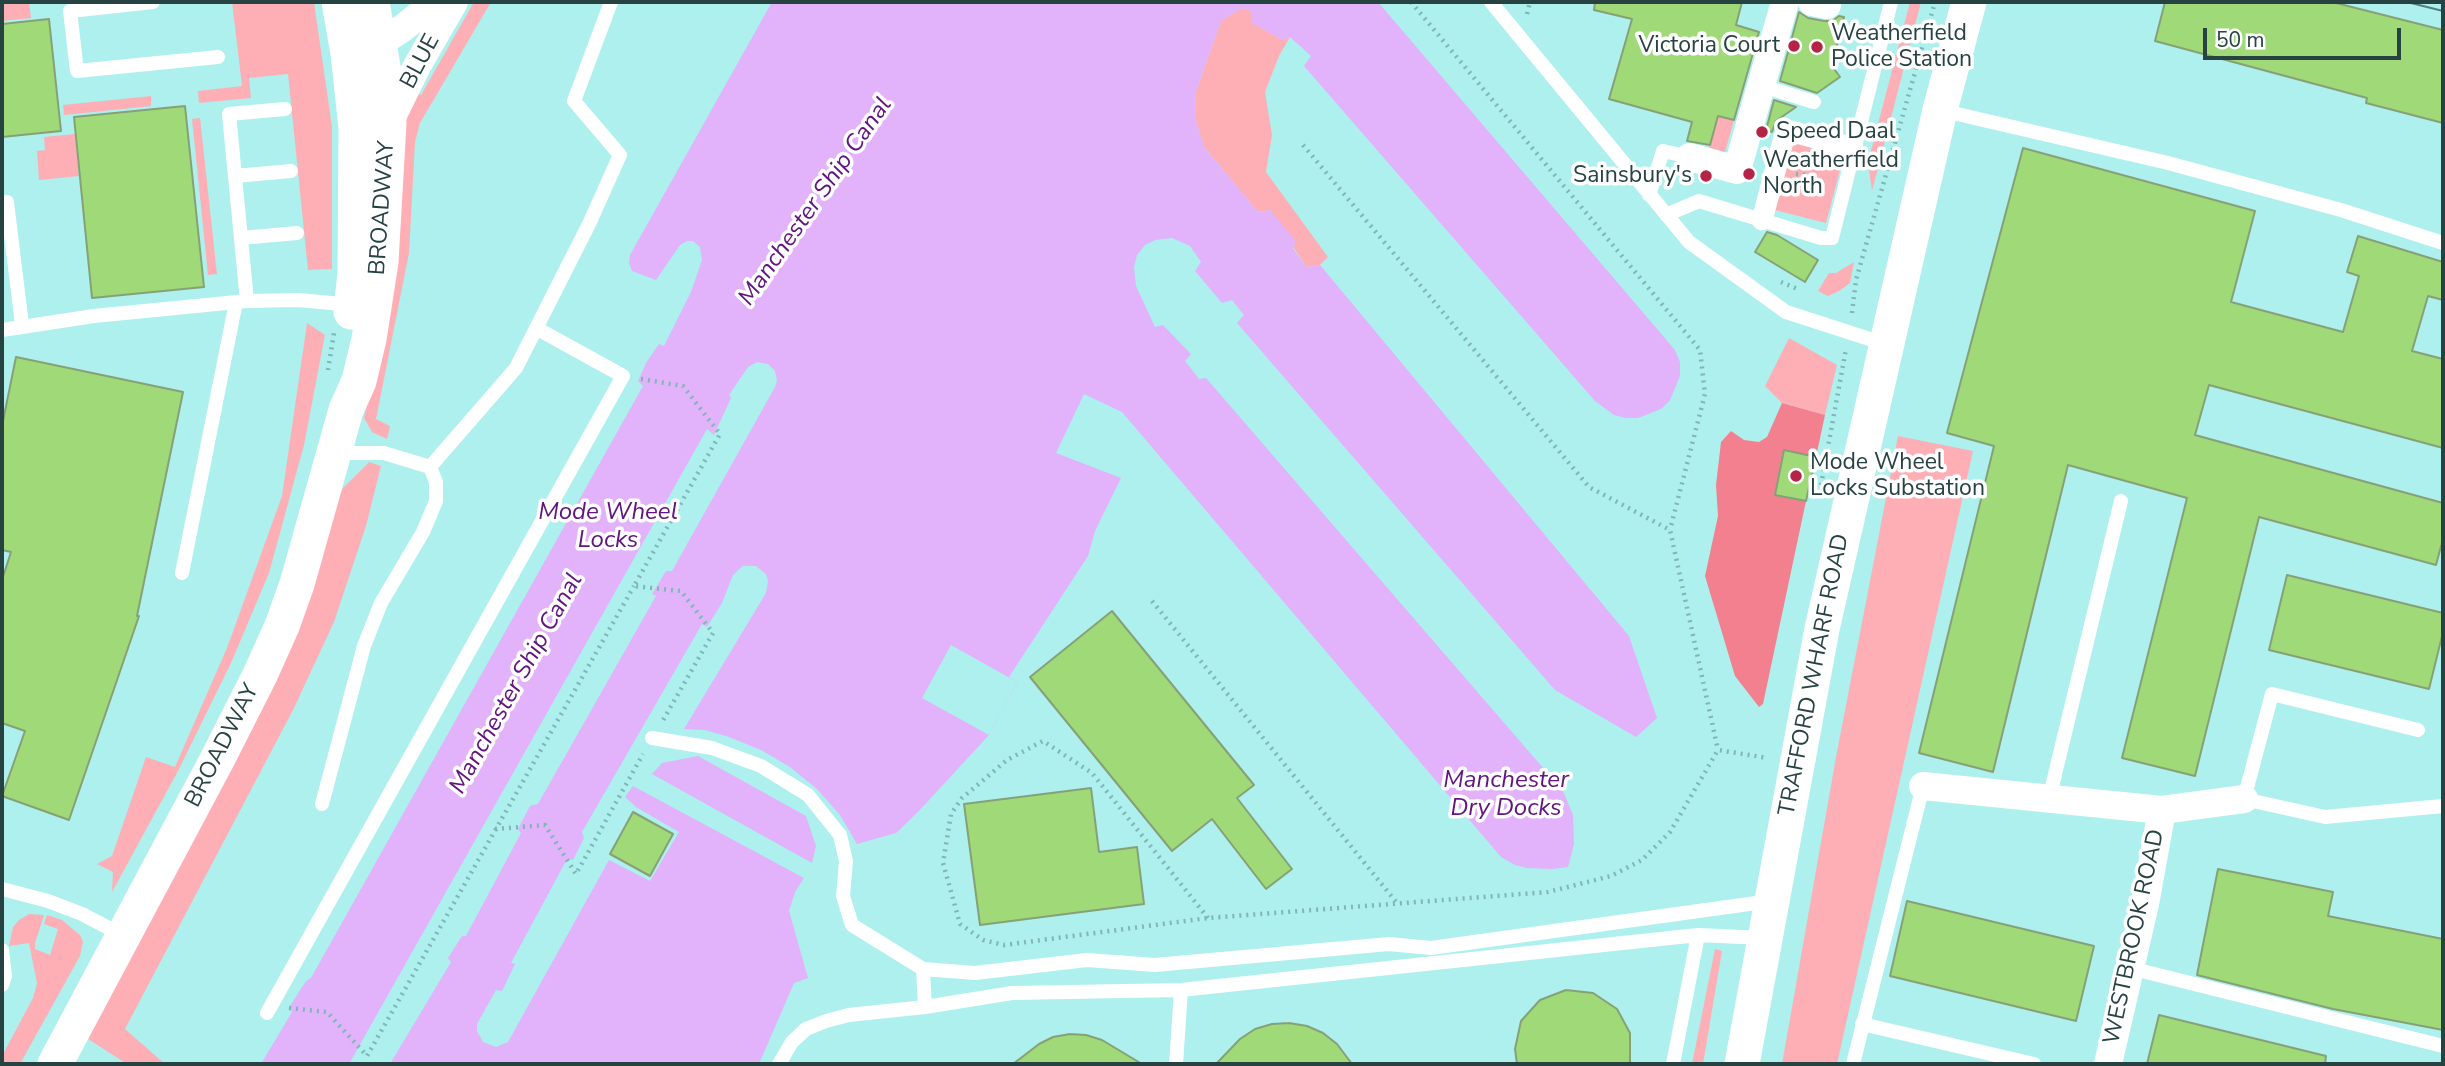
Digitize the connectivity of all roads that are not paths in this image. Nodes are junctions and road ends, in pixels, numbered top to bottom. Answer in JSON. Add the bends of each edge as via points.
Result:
{"nodes":[{"id":1,"x":153,"y":2,"type":"edge"},
{"id":2,"x":339,"y":2,"type":"edge"},
{"id":3,"x":372,"y":2,"type":"edge"},
{"id":4,"x":435,"y":2,"type":"edge"},
{"id":5,"x":454,"y":2,"type":"edge"},
{"id":6,"x":611,"y":2,"type":"edge"},
{"id":7,"x":1490,"y":2,"type":"edge"},
{"id":8,"x":1785,"y":2,"type":"edge"},
{"id":9,"x":1891,"y":2,"type":"edge"},
{"id":10,"x":1969,"y":2,"type":"edge"},
{"id":11,"x":115,"y":4,"type":"edge"},
{"id":12,"x":1503,"y":8,"type":"edge"},
{"id":13,"x":380,"y":43,"type":"junction"},
{"id":14,"x":218,"y":57,"type":"dead end"},
{"id":15,"x":1762,"y":86,"type":"junction"},
{"id":16,"x":1814,"y":102,"type":"dead end"},
{"id":17,"x":285,"y":109,"type":"dead end"},
{"id":18,"x":1940,"y":110,"type":"junction"},
{"id":19,"x":389,"y":123,"type":"junction"},
{"id":20,"x":1853,"y":148,"type":"junction"},
{"id":21,"x":1690,"y":158,"type":"joint"},
{"id":22,"x":291,"y":171,"type":"dead end"},
{"id":23,"x":235,"y":176,"type":"junction"},
{"id":24,"x":1649,"y":195,"type":"junction"},
{"id":25,"x":7,"y":202,"type":"dead end"},
{"id":26,"x":1666,"y":215,"type":"junction"},
{"id":27,"x":1762,"y":220,"type":"junction"},
{"id":28,"x":297,"y":233,"type":"dead end"},
{"id":29,"x":241,"y":238,"type":"junction"},
{"id":30,"x":2443,"y":243,"type":"edge"},
{"id":31,"x":242,"y":301,"type":"junction"},
{"id":32,"x":357,"y":306,"type":"junction"},
{"id":33,"x":22,"y":325,"type":"junction"},
{"id":34,"x":536,"y":328,"type":"junction"},
{"id":35,"x":2,"y":330,"type":"edge"},
{"id":36,"x":1885,"y":344,"type":"junction"},
{"id":37,"x":346,"y":410,"type":"junction"},
{"id":38,"x":335,"y":453,"type":"junction"},
{"id":39,"x":430,"y":467,"type":"junction"},
{"id":40,"x":2121,"y":501,"type":"dead end"},
{"id":41,"x":182,"y":573,"type":"dead end"},
{"id":42,"x":2418,"y":730,"type":"dead end"},
{"id":43,"x":652,"y":738,"type":"road end"},
{"id":44,"x":1923,"y":786,"type":"joint"},
{"id":45,"x":2049,"y":799,"type":"junction"},
{"id":46,"x":2244,"y":799,"type":"junction"},
{"id":47,"x":322,"y":804,"type":"dead end"},
{"id":48,"x":2443,"y":806,"type":"edge"},
{"id":49,"x":2162,"y":810,"type":"junction"},
{"id":50,"x":2,"y":889,"type":"edge"},
{"id":51,"x":1771,"y":901,"type":"junction"},
{"id":52,"x":1698,"y":935,"type":"junction"},
{"id":53,"x":124,"y":936,"type":"junction"},
{"id":54,"x":1764,"y":938,"type":"junction"},
{"id":55,"x":2,"y":950,"type":"edge"},
{"id":56,"x":2130,"y":968,"type":"junction"},
{"id":57,"x":923,"y":969,"type":"junction"},
{"id":58,"x":2,"y":985,"type":"edge"},
{"id":59,"x":1181,"y":990,"type":"junction"},
{"id":60,"x":925,"y":1007,"type":"junction"},
{"id":61,"x":269,"y":1010,"type":"road end"},
{"id":62,"x":1863,"y":1024,"type":"junction"},
{"id":63,"x":2443,"y":1046,"type":"edge"},
{"id":64,"x":55,"y":1064,"type":"edge"},
{"id":65,"x":779,"y":1064,"type":"edge"},
{"id":66,"x":1176,"y":1064,"type":"edge"},
{"id":67,"x":1674,"y":1064,"type":"edge"},
{"id":68,"x":1742,"y":1064,"type":"edge"},
{"id":69,"x":1853,"y":1064,"type":"edge"},
{"id":70,"x":2034,"y":1064,"type":"edge"},
{"id":71,"x":2108,"y":1064,"type":"edge"}],
"edges":[{"from":1,"to":11,"type":"lane"},
{"from":2,"to":32,"type":"street","name":"BROADWAY","via":[[356,128]]},
{"from":3,"to":13,"type":"street","name":"BROADWAY"},
{"from":4,"to":13,"type":"street","name":"BROADWAY"},
{"from":5,"to":19,"type":"street","name":"BLUE"},
{"from":6,"to":34,"type":"lane","via":[[574,101],[620,155]]},
{"from":7,"to":12,"type":"lane"},
{"from":8,"to":15,"type":"street"},
{"from":9,"to":20,"type":"lane"},
{"from":10,"to":18,"type":"street","name":"TRAFFORD WHARF ROAD"},
{"from":11,"to":14,"type":"lane","via":[[70,10],[77,72]]},
{"from":12,"to":24,"type":"lane"},
{"from":13,"to":19,"type":"street","name":"BROADWAY"},
{"from":13,"to":32,"type":"street","name":"BROADWAY","via":[[366,52],[370,195]]},
{"from":15,"to":16,"type":"lane"},
{"from":15,"to":21,"type":"street","via":[[1737,170]]},
{"from":17,"to":23,"type":"lane","via":[[229,114]]},
{"from":18,"to":30,"type":"lane","via":[[2181,167],[2342,210]]},
{"from":18,"to":36,"type":"street","name":"TRAFFORD WHARF ROAD"},
{"from":19,"to":32,"type":"street","name":"BROADWAY","via":[[381,262]]},
{"from":20,"to":27,"type":"street","via":[[1786,130]]},
{"from":20,"to":27,"type":"lane","via":[[1832,238]]},
{"from":21,"to":24,"type":"lane","via":[[1662,151]]},
{"from":22,"to":23,"type":"lane"},
{"from":23,"to":29,"type":"lane"},
{"from":24,"to":26,"type":"lane"},
{"from":25,"to":33,"type":"lane"},
{"from":26,"to":27,"type":"lane","via":[[1699,201]]},
{"from":26,"to":36,"type":"lane","via":[[1689,242],[1786,312]]},
{"from":28,"to":29,"type":"lane"},
{"from":29,"to":31,"type":"lane"},
{"from":31,"to":32,"type":"lane"},
{"from":31,"to":33,"type":"lane"},
{"from":31,"to":41,"type":"lane"},
{"from":32,"to":37,"type":"street","name":"BROADWAY","via":[[348,340]]},
{"from":32,"to":37,"type":"street","name":"BROADWAY","via":[[369,339]]},
{"from":33,"to":35,"type":"lane"},
{"from":34,"to":39,"type":"lane","via":[[516,368]]},
{"from":34,"to":61,"type":"lane","via":[[623,376]]},
{"from":36,"to":51,"type":"street","name":"TRAFFORD WHARF ROAD","via":[[1822,629]]},
{"from":37,"to":38,"type":"street","name":"BROADWAY"},
{"from":38,"to":39,"type":"lane","via":[[384,453]]},
{"from":38,"to":53,"type":"street","name":"BROADWAY","via":[[276,638]]},
{"from":39,"to":47,"type":"lane","via":[[436,501],[363,646]]},
{"from":40,"to":45,"type":"lane"},
{"from":42,"to":46,"type":"lane","via":[[2272,694]]},
{"from":43,"to":57,"type":"lane","via":[[712,748],[761,766],[808,795],[839,835],[846,861],[842,896],[852,925]]},
{"from":44,"to":45,"type":"street","name":"WESTBROOK ROAD"},
{"from":44,"to":62,"type":"lane"},
{"from":45,"to":49,"type":"street","name":"WESTBROOK ROAD"},
{"from":46,"to":48,"type":"lane","via":[[2325,817]]},
{"from":46,"to":49,"type":"street","name":"WESTBROOK ROAD"},
{"from":49,"to":56,"type":"street","name":"WESTBROOK ROAD"},
{"from":50,"to":53,"type":"lane","via":[[82,914]]},
{"from":51,"to":54,"type":"street","name":"TRAFFORD WHARF ROAD"},
{"from":51,"to":57,"type":"lane","via":[[1431,948],[1389,944],[1155,965],[1087,960],[975,973]]},
{"from":52,"to":54,"type":"lane"},
{"from":52,"to":59,"type":"lane"},
{"from":52,"to":67,"type":"lane"},
{"from":53,"to":64,"type":"street","name":"BROADWAY"},
{"from":54,"to":68,"type":"street","name":"TRAFFORD WHARF ROAD"},
{"from":55,"to":58,"type":"lane"},
{"from":56,"to":63,"type":"lane"},
{"from":56,"to":71,"type":"street","name":"WESTBROOK ROAD"},
{"from":57,"to":60,"type":"lane"},
{"from":59,"to":60,"type":"lane","via":[[1012,993]]},
{"from":59,"to":66,"type":"lane"},
{"from":60,"to":65,"type":"lane","via":[[826,1021],[806,1029]]},
{"from":62,"to":69,"type":"lane"},
{"from":62,"to":70,"type":"lane"}]}
